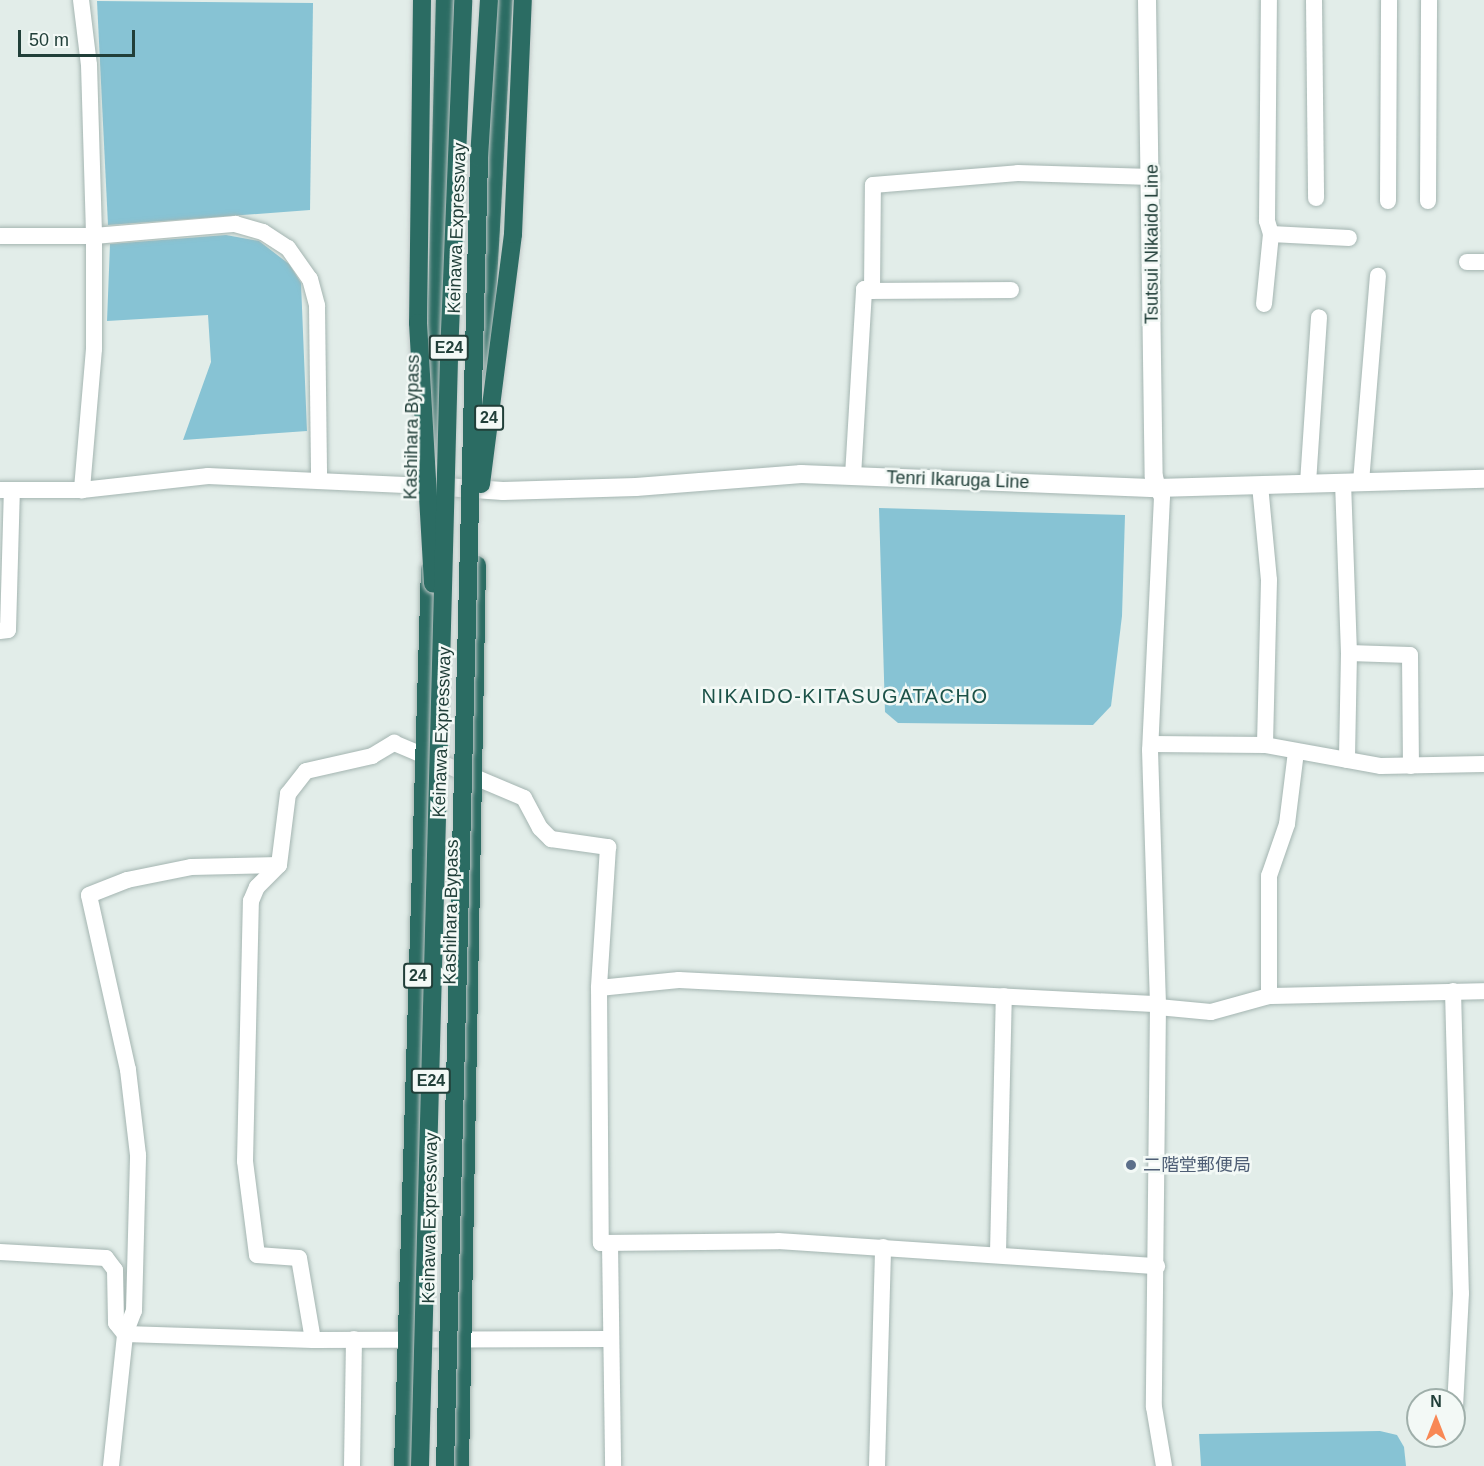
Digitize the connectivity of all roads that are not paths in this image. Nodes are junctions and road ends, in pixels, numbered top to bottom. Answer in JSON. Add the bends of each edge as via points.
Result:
{"nodes":[{"id":1,"x":81,"y":0,"type":"edge"},
{"id":2,"x":422,"y":0,"type":"edge"},
{"id":3,"x":445,"y":0,"type":"edge"},
{"id":4,"x":463,"y":0,"type":"edge"},
{"id":5,"x":489,"y":0,"type":"edge"},
{"id":6,"x":504,"y":0,"type":"edge"},
{"id":7,"x":523,"y":0,"type":"edge"},
{"id":8,"x":1147,"y":0,"type":"edge"},
{"id":9,"x":1269,"y":0,"type":"edge"},
{"id":10,"x":1314,"y":0,"type":"edge"},
{"id":11,"x":1389,"y":0,"type":"edge"},
{"id":12,"x":1429,"y":0,"type":"edge"},
{"id":13,"x":1152,"y":177,"type":"junction"},
{"id":14,"x":1316,"y":198,"type":"dead end"},
{"id":15,"x":1388,"y":201,"type":"dead end"},
{"id":16,"x":1428,"y":201,"type":"dead end"},
{"id":17,"x":1271,"y":234,"type":"junction"},
{"id":18,"x":0,"y":236,"type":"edge"},
{"id":19,"x":94,"y":236,"type":"junction"},
{"id":20,"x":1349,"y":238,"type":"dead end"},
{"id":21,"x":1378,"y":276,"type":"dead end"},
{"id":22,"x":1011,"y":290,"type":"dead end"},
{"id":23,"x":872,"y":291,"type":"junction"},
{"id":24,"x":1264,"y":304,"type":"dead end"},
{"id":25,"x":1319,"y":317,"type":"dead end"},
{"id":26,"x":853,"y":476,"type":"junction"},
{"id":27,"x":1484,"y":479,"type":"edge"},
{"id":28,"x":319,"y":480,"type":"junction"},
{"id":29,"x":1352,"y":482,"type":"junction"},
{"id":30,"x":1308,"y":483,"type":"junction"},
{"id":31,"x":1260,"y":485,"type":"junction"},
{"id":32,"x":432,"y":486,"type":"junction"},
{"id":33,"x":1157,"y":488,"type":"junction"},
{"id":34,"x":82,"y":490,"type":"junction"},
{"id":35,"x":478,"y":490,"type":"junction"},
{"id":36,"x":6,"y":491,"type":"edge"},
{"id":37,"x":4,"y":557,"type":"edge"},
{"id":38,"x":0,"y":631,"type":"edge"},
{"id":39,"x":1349,"y":653,"type":"junction"},
{"id":40,"x":440,"y":696,"type":"junction"},
{"id":41,"x":1150,"y":744,"type":"junction"},
{"id":42,"x":1265,"y":745,"type":"junction"},
{"id":43,"x":1296,"y":752,"type":"junction"},
{"id":44,"x":425,"y":754,"type":"junction"},
{"id":45,"x":1347,"y":760,"type":"junction"},
{"id":46,"x":1484,"y":765,"type":"edge"},
{"id":47,"x":1412,"y":766,"type":"junction"},
{"id":48,"x":475,"y":778,"type":"junction"},
{"id":49,"x":460,"y":836,"type":"junction"},
{"id":50,"x":279,"y":865,"type":"junction"},
{"id":51,"x":599,"y":988,"type":"junction"},
{"id":52,"x":1453,"y":991,"type":"junction"},
{"id":53,"x":1484,"y":991,"type":"edge"},
{"id":54,"x":1004,"y":996,"type":"junction"},
{"id":55,"x":1269,"y":996,"type":"junction"},
{"id":56,"x":1158,"y":1006,"type":"junction"},
{"id":57,"x":610,"y":1243,"type":"junction"},
{"id":58,"x":883,"y":1247,"type":"junction"},
{"id":59,"x":0,"y":1252,"type":"edge"},
{"id":60,"x":998,"y":1253,"type":"junction"},
{"id":61,"x":1157,"y":1266,"type":"junction"},
{"id":62,"x":124,"y":1334,"type":"junction"},
{"id":63,"x":407,"y":1337,"type":"junction"},
{"id":64,"x":463,"y":1338,"type":"junction"},
{"id":65,"x":611,"y":1339,"type":"junction"},
{"id":66,"x":313,"y":1340,"type":"junction"},
{"id":67,"x":354,"y":1340,"type":"junction"},
{"id":68,"x":1456,"y":1388,"type":"edge"},
{"id":69,"x":111,"y":1466,"type":"edge"},
{"id":70,"x":352,"y":1466,"type":"edge"},
{"id":71,"x":403,"y":1466,"type":"edge"},
{"id":72,"x":420,"y":1466,"type":"edge"},
{"id":73,"x":445,"y":1466,"type":"edge"},
{"id":74,"x":460,"y":1466,"type":"edge"},
{"id":75,"x":613,"y":1466,"type":"edge"},
{"id":76,"x":877,"y":1466,"type":"edge"},
{"id":77,"x":1164,"y":1466,"type":"edge"}],
"edges":[{"from":1,"to":19,"type":"street","via":[[89,65]]},
{"from":2,"to":40,"type":"highway","bridge":true,"via":[[418,312]]},
{"from":3,"to":32,"type":"highway","name":"Kashihara Bypass","number":"24"},
{"from":4,"to":40,"type":"highway","name":"Keinawa Expressway","number":"E24","bridge":true},
{"from":5,"to":49,"type":"highway","name":"Keinawa Expressway","number":"E24","bridge":true,"via":[[479,158]]},
{"from":6,"to":35,"type":"highway","name":"Kashihara Bypass","number":"24","via":[[486,266]]},
{"from":7,"to":49,"type":"highway","number":"24","bridge":true,"via":[[513,234],[483,468]]},
{"from":8,"to":13,"type":"main road","name":"Tsutsui Nikaido Line"},
{"from":9,"to":17,"type":"street","via":[[1266,221]]},
{"from":10,"to":14,"type":"street"},
{"from":11,"to":15,"type":"street"},
{"from":12,"to":16,"type":"street"},
{"from":13,"to":23,"type":"street","via":[[1018,173],[873,184]]},
{"from":13,"to":33,"type":"main road","name":"Tsutsui Nikaido Line"},
{"from":17,"to":20,"type":"street"},
{"from":17,"to":24,"type":"street"},
{"from":18,"to":19,"type":"street"},
{"from":19,"to":28,"type":"street","via":[[235,224],[264,232],[288,248],[310,279],[317,306]]},
{"from":19,"to":34,"type":"street","via":[[94,349]]},
{"from":21,"to":29,"type":"street"},
{"from":22,"to":23,"type":"street"},
{"from":23,"to":26,"type":"street","via":[[864,289]]},
{"from":25,"to":30,"type":"street"},
{"from":26,"to":33,"type":"main road","name":"Tenri Ikaruga Line"},
{"from":26,"to":35,"type":"main road","name":"Tenri Ikaruga Line","via":[[801,474],[636,487]]},
{"from":27,"to":29,"type":"main road","name":"Tenri Ikaruga Line"},
{"from":28,"to":32,"type":"street"},
{"from":28,"to":34,"type":"street","via":[[208,476]]},
{"from":29,"to":30,"type":"main road","name":"Tenri Ikaruga Line"},
{"from":29,"to":39,"type":"street"},
{"from":30,"to":31,"type":"main road","name":"Tenri Ikaruga Line"},
{"from":31,"to":33,"type":"main road","name":"Tenri Ikaruga Line"},
{"from":31,"to":42,"type":"street","via":[[1269,580]]},
{"from":32,"to":35,"type":"main road","name":"Tenri Ikaruga Line"},
{"from":32,"to":44,"type":"highway","name":"Kashihara Bypass","number":"24"},
{"from":33,"to":41,"type":"street","via":[[1162,497]]},
{"from":34,"to":36,"type":"street"},
{"from":35,"to":48,"type":"highway","name":"Kashihara Bypass","number":"24"},
{"from":36,"to":37,"type":"street"},
{"from":37,"to":38,"type":"street","via":[[8,630]]},
{"from":39,"to":45,"type":"street"},
{"from":39,"to":47,"type":"street","via":[[1410,655]]},
{"from":40,"to":72,"type":"highway","name":"Keinawa Expressway","number":"E24","bridge":true},
{"from":41,"to":42,"type":"street"},
{"from":41,"to":56,"type":"street"},
{"from":42,"to":43,"type":"street"},
{"from":43,"to":45,"type":"street"},
{"from":43,"to":55,"type":"street","via":[[1287,824],[1269,876]]},
{"from":44,"to":48,"type":"street"},
{"from":44,"to":50,"type":"street","via":[[394,743],[372,756],[306,771],[288,794]]},
{"from":44,"to":63,"type":"highway","name":"Kashihara Bypass","number":"24"},
{"from":45,"to":47,"type":"street"},
{"from":46,"to":47,"type":"street"},
{"from":48,"to":51,"type":"street","via":[[524,798],[540,828],[551,839],[608,847]]},
{"from":48,"to":64,"type":"highway","name":"Kashihara Bypass","number":"24"},
{"from":49,"to":73,"type":"highway","name":"Keinawa Expressway","number":"E24","bridge":true},
{"from":50,"to":62,"type":"street","via":[[191,867],[127,880],[89,895],[128,1070],[138,1155],[134,1311]]},
{"from":50,"to":66,"type":"street","via":[[257,887],[251,901],[245,1161],[257,1255],[299,1258]]},
{"from":51,"to":54,"type":"street","via":[[679,980]]},
{"from":51,"to":57,"type":"street","via":[[601,1243]]},
{"from":52,"to":53,"type":"street"},
{"from":52,"to":55,"type":"street"},
{"from":52,"to":68,"type":"street","via":[[1461,1293]]},
{"from":54,"to":56,"type":"street"},
{"from":54,"to":60,"type":"street"},
{"from":55,"to":56,"type":"street","via":[[1211,1012]]},
{"from":56,"to":61,"type":"street"},
{"from":57,"to":58,"type":"street","via":[[778,1241]]},
{"from":57,"to":65,"type":"street"},
{"from":58,"to":60,"type":"street"},
{"from":58,"to":76,"type":"street"},
{"from":59,"to":62,"type":"street","via":[[106,1258],[115,1270],[116,1323]]},
{"from":60,"to":61,"type":"street"},
{"from":61,"to":77,"type":"street","via":[[1154,1407]]},
{"from":62,"to":66,"type":"street"},
{"from":62,"to":69,"type":"street"},
{"from":63,"to":64,"type":"street"},
{"from":63,"to":67,"type":"street"},
{"from":63,"to":71,"type":"highway","name":"Kashihara Bypass","number":"24"},
{"from":64,"to":65,"type":"street"},
{"from":64,"to":74,"type":"highway","name":"Kashihara Bypass","number":"24"},
{"from":65,"to":75,"type":"street"},
{"from":66,"to":67,"type":"street"},
{"from":67,"to":70,"type":"street"}]}
